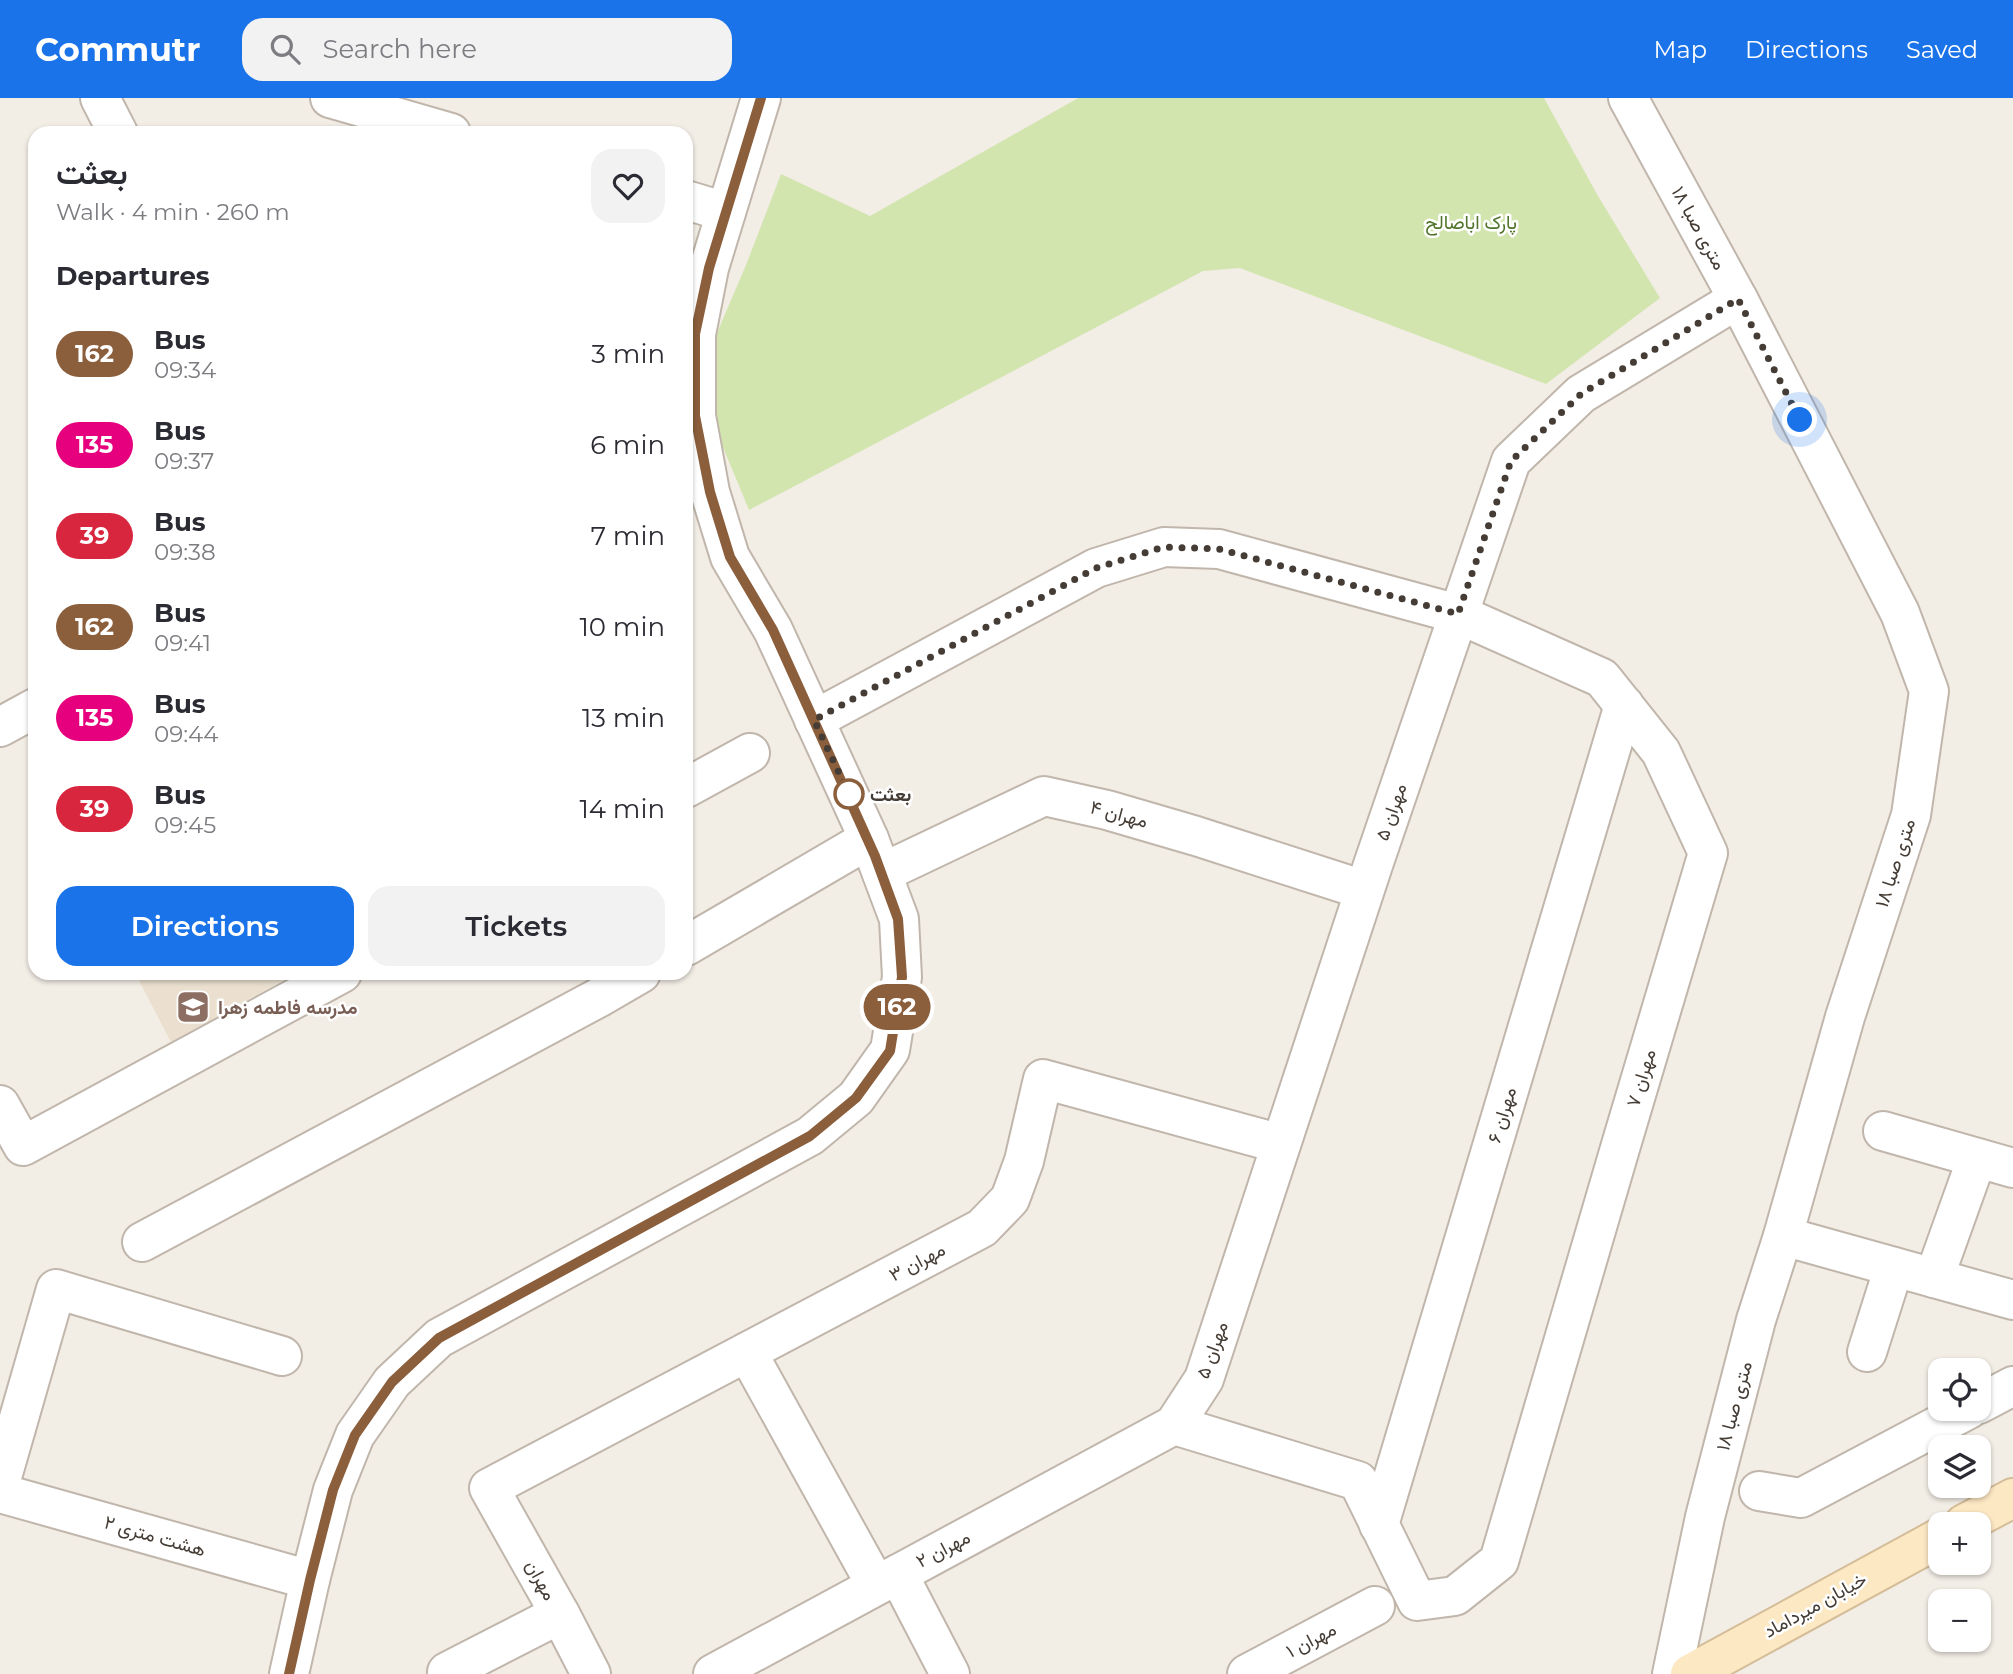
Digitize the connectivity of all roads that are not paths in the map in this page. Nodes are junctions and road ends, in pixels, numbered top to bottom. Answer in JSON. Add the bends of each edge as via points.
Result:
{"nodes":[{"id":1,"x":100,"y":98,"type":"edge"},
{"id":2,"x":330,"y":98,"type":"edge"},
{"id":3,"x":761,"y":98,"type":"edge"},
{"id":4,"x":1628,"y":98,"type":"edge"},
{"id":5,"x":413,"y":110,"type":"edge"},
{"id":6,"x":114,"y":126,"type":"edge"},
{"id":7,"x":439,"y":126,"type":"edge"},
{"id":8,"x":693,"y":202,"type":"edge"},
{"id":9,"x":726,"y":212,"type":"junction"},
{"id":10,"x":1738,"y":299,"type":"junction"},
{"id":11,"x":1458,"y":614,"type":"junction"},
{"id":12,"x":1624,"y":705,"type":"junction"},
{"id":13,"x":28,"y":712,"type":"edge"},
{"id":14,"x":814,"y":720,"type":"junction"},
{"id":15,"x":0,"y":727,"type":"edge"},
{"id":16,"x":750,"y":753,"type":"dead end"},
{"id":17,"x":693,"y":784,"type":"edge"},
{"id":18,"x":875,"y":856,"type":"junction"},
{"id":19,"x":1364,"y":890,"type":"junction"},
{"id":20,"x":693,"y":943,"type":"edge"},
{"id":21,"x":329,"y":980,"type":"edge"},
{"id":22,"x":628,"y":980,"type":"edge"},
{"id":23,"x":0,"y":1105,"type":"edge"},
{"id":24,"x":1883,"y":1131,"type":"dead end"},
{"id":25,"x":1281,"y":1144,"type":"junction"},
{"id":26,"x":1977,"y":1158,"type":"junction"},
{"id":27,"x":2013,"y":1168,"type":"edge"},
{"id":28,"x":1783,"y":1236,"type":"junction"},
{"id":29,"x":142,"y":1242,"type":"dead end"},
{"id":30,"x":1894,"y":1267,"type":"junction"},
{"id":31,"x":1934,"y":1278,"type":"junction"},
{"id":32,"x":2013,"y":1300,"type":"edge"},
{"id":33,"x":747,"y":1352,"type":"junction"},
{"id":34,"x":1867,"y":1352,"type":"dead end"},
{"id":35,"x":282,"y":1356,"type":"dead end"},
{"id":36,"x":2013,"y":1386,"type":"edge"},
{"id":37,"x":1991,"y":1398,"type":"edge"},
{"id":38,"x":1946,"y":1421,"type":"edge"},
{"id":39,"x":1174,"y":1424,"type":"junction"},
{"id":40,"x":0,"y":1484,"type":"edge"},
{"id":41,"x":489,"y":1488,"type":"joint"},
{"id":42,"x":1759,"y":1491,"type":"dead end"},
{"id":43,"x":0,"y":1493,"type":"edge"},
{"id":44,"x":2013,"y":1498,"type":"edge"},
{"id":45,"x":1987,"y":1512,"type":"edge"},
{"id":46,"x":1379,"y":1525,"type":"junction"},
{"id":47,"x":1928,"y":1544,"type":"edge"},
{"id":48,"x":310,"y":1580,"type":"junction"},
{"id":49,"x":887,"y":1580,"type":"junction"},
{"id":50,"x":1375,"y":1606,"type":"dead end"},
{"id":51,"x":560,"y":1614,"type":"junction"},
{"id":52,"x":447,"y":1672,"type":"dead end"},
{"id":53,"x":289,"y":1674,"type":"edge"},
{"id":54,"x":591,"y":1674,"type":"edge"},
{"id":55,"x":713,"y":1674,"type":"edge"},
{"id":56,"x":950,"y":1674,"type":"edge"},
{"id":57,"x":1247,"y":1674,"type":"edge"},
{"id":58,"x":1672,"y":1674,"type":"edge"},
{"id":59,"x":1690,"y":1674,"type":"edge"}],
"edges":[{"from":1,"to":6,"type":"street"},
{"from":2,"to":5,"type":"street"},
{"from":3,"to":9,"type":"street"},
{"from":4,"to":10,"type":"street","name":"متری صبا ۱۸"},
{"from":5,"to":7,"type":"street"},
{"from":8,"to":9,"type":"street"},
{"from":9,"to":14,"type":"street","via":[[695,334],[695,416],[710,492],[730,557],[773,630]]},
{"from":10,"to":11,"type":"street","name":"مهران ۵","via":[[1581,394],[1511,461]]},
{"from":10,"to":28,"type":"street","name":"متری صبا ۱۸","via":[[1900,613],[1929,691],[1911,815],[1845,1017]]},
{"from":11,"to":12,"type":"street","name":"مهران ۷","via":[[1602,678]]},
{"from":11,"to":14,"type":"street","name":"مهران ۷","via":[[1219,549],[1164,547],[1096,568]]},
{"from":11,"to":19,"type":"street","name":"مهران ۵"},
{"from":12,"to":46,"type":"street","name":"مهران ۶"},
{"from":12,"to":46,"type":"street","name":"مهران ۷","via":[[1661,752],[1708,853],[1499,1561],[1455,1596],[1417,1601]]},
{"from":13,"to":15,"type":"street"},
{"from":14,"to":18,"type":"street"},
{"from":16,"to":17,"type":"street"},
{"from":18,"to":19,"type":"street","name":"مهران ۴","via":[[1044,796],[1196,836]]},
{"from":18,"to":20,"type":"street","name":"مهران ۴"},
{"from":18,"to":48,"type":"street","via":[[898,919],[902,977],[890,1051],[856,1098],[810,1136],[439,1338],[392,1382],[355,1435],[333,1490]]},
{"from":19,"to":25,"type":"street","name":"مهران ۵"},
{"from":21,"to":23,"type":"street","via":[[23,1146]]},
{"from":22,"to":29,"type":"street"},
{"from":24,"to":26,"type":"street"},
{"from":25,"to":33,"type":"street","name":"مهران ۳","via":[[1043,1079],[1010,1199],[982,1228]]},
{"from":25,"to":39,"type":"street","name":"مهران ۵","via":[[1203,1379]]},
{"from":26,"to":27,"type":"street"},
{"from":26,"to":31,"type":"street"},
{"from":28,"to":30,"type":"street"},
{"from":28,"to":58,"type":"street","name":"متری صبا ۱۸","via":[[1756,1320],[1705,1517]]},
{"from":30,"to":31,"type":"street"},
{"from":30,"to":34,"type":"street"},
{"from":31,"to":32,"type":"street"},
{"from":33,"to":41,"type":"street","name":"مهران ۳"},
{"from":33,"to":49,"type":"street"},
{"from":35,"to":40,"type":"street","via":[[56,1289]]},
{"from":36,"to":37,"type":"street"},
{"from":38,"to":42,"type":"street","via":[[1801,1498]]},
{"from":39,"to":46,"type":"street","via":[[1358,1481]]},
{"from":39,"to":49,"type":"street","name":"مهران ۲"},
{"from":41,"to":51,"type":"street","name":"مهران"},
{"from":43,"to":48,"type":"street","name":"هشت متری ۲"},
{"from":44,"to":45,"type":"main road"},
{"from":47,"to":59,"type":"main road","name":"خیابان میرداماد"},
{"from":48,"to":53,"type":"street"},
{"from":49,"to":55,"type":"street","name":"مهران ۲"},
{"from":49,"to":56,"type":"street"},
{"from":50,"to":57,"type":"street","name":"مهران ۱"},
{"from":51,"to":52,"type":"street"},
{"from":51,"to":54,"type":"street","name":"مهران"}]}
